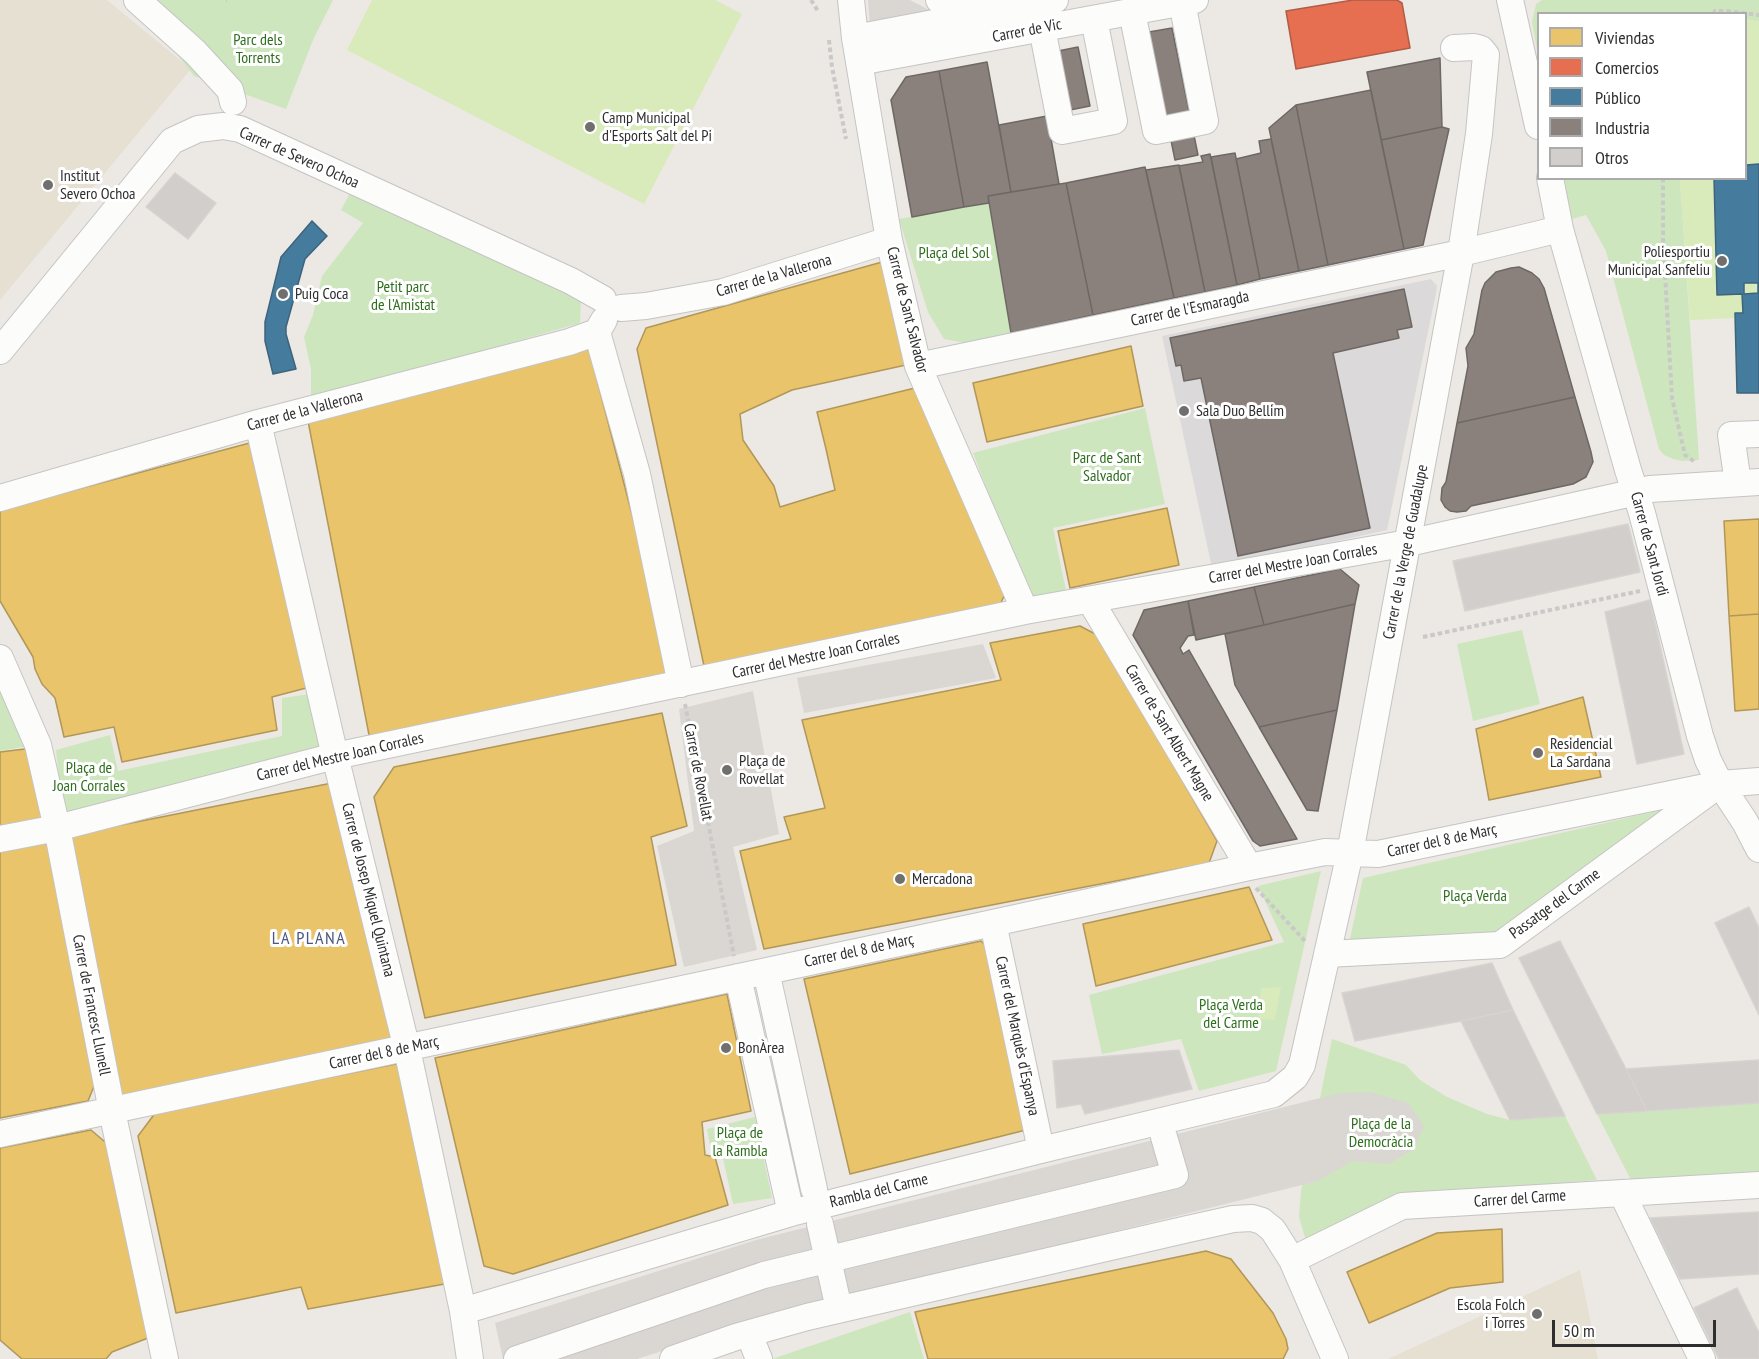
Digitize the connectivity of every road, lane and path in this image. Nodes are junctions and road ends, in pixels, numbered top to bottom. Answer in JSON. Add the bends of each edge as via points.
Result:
{"nodes":[{"id":1,"x":137,"y":0,"type":"edge"},
{"id":2,"x":811,"y":0,"type":"edge"},
{"id":3,"x":851,"y":0,"type":"edge"},
{"id":4,"x":939,"y":0,"type":"edge"},
{"id":5,"x":1055,"y":0,"type":"edge"},
{"id":6,"x":1510,"y":0,"type":"edge"},
{"id":7,"x":1188,"y":1,"type":"edge"},
{"id":8,"x":996,"y":11,"type":"junction"},
{"id":9,"x":818,"y":12,"type":"dead end"},
{"id":10,"x":1132,"y":12,"type":"junction"},
{"id":11,"x":1714,"y":12,"type":"edge"},
{"id":12,"x":1734,"y":12,"type":"edge"},
{"id":13,"x":1094,"y":19,"type":"junction"},
{"id":14,"x":1042,"y":28,"type":"junction"},
{"id":15,"x":855,"y":38,"type":"junction"},
{"id":16,"x":1454,"y":48,"type":"dead end"},
{"id":17,"x":859,"y":62,"type":"junction"},
{"id":18,"x":233,"y":102,"type":"dead end"},
{"id":19,"x":1537,"y":117,"type":"edge"},
{"id":20,"x":1550,"y":180,"type":"edge"},
{"id":21,"x":1664,"y":180,"type":"edge"},
{"id":22,"x":1560,"y":229,"type":"junction"},
{"id":23,"x":889,"y":240,"type":"junction"},
{"id":24,"x":1461,"y":253,"type":"junction"},
{"id":25,"x":606,"y":315,"type":"junction"},
{"id":26,"x":0,"y":351,"type":"edge"},
{"id":27,"x":918,"y":366,"type":"junction"},
{"id":28,"x":258,"y":423,"type":"junction"},
{"id":29,"x":1759,"y":434,"type":"edge"},
{"id":30,"x":1704,"y":464,"type":"dead end"},
{"id":31,"x":1748,"y":483,"type":"edge"},
{"id":32,"x":1635,"y":491,"type":"junction"},
{"id":33,"x":0,"y":498,"type":"edge"},
{"id":34,"x":1408,"y":543,"type":"junction"},
{"id":35,"x":1649,"y":589,"type":"dead end"},
{"id":36,"x":1090,"y":600,"type":"junction"},
{"id":37,"x":1025,"y":611,"type":"junction"},
{"id":38,"x":1423,"y":637,"type":"dead end"},
{"id":39,"x":0,"y":658,"type":"edge"},
{"id":40,"x":681,"y":684,"type":"junction"},
{"id":41,"x":335,"y":756,"type":"junction"},
{"id":42,"x":1759,"y":781,"type":"edge"},
{"id":43,"x":1720,"y":784,"type":"junction"},
{"id":44,"x":57,"y":828,"type":"junction"},
{"id":45,"x":0,"y":840,"type":"edge"},
{"id":46,"x":1759,"y":849,"type":"edge"},
{"id":47,"x":1350,"y":853,"type":"junction"},
{"id":48,"x":1252,"y":877,"type":"junction"},
{"id":49,"x":993,"y":923,"type":"junction"},
{"id":50,"x":1319,"y":950,"type":"junction"},
{"id":51,"x":738,"y":977,"type":"junction"},
{"id":52,"x":768,"y":980,"type":"dead end"},
{"id":53,"x":407,"y":1048,"type":"junction"},
{"id":54,"x":1295,"y":1077,"type":"joint"},
{"id":55,"x":112,"y":1111,"type":"junction"},
{"id":56,"x":0,"y":1134,"type":"edge"},
{"id":57,"x":1164,"y":1137,"type":"dead end"},
{"id":58,"x":1041,"y":1150,"type":"junction"},
{"id":59,"x":1759,"y":1185,"type":"edge"},
{"id":60,"x":814,"y":1189,"type":"dead end"},
{"id":61,"x":1622,"y":1192,"type":"junction"},
{"id":62,"x":791,"y":1213,"type":"junction"},
{"id":63,"x":820,"y":1224,"type":"dead end"},
{"id":64,"x":828,"y":1260,"type":"junction"},
{"id":65,"x":1292,"y":1260,"type":"junction"},
{"id":66,"x":837,"y":1300,"type":"dead end"},
{"id":67,"x":462,"y":1311,"type":"junction"},
{"id":68,"x":749,"y":1334,"type":"junction"},
{"id":69,"x":165,"y":1359,"type":"edge"},
{"id":70,"x":470,"y":1359,"type":"edge"},
{"id":71,"x":517,"y":1359,"type":"edge"},
{"id":72,"x":673,"y":1359,"type":"edge"},
{"id":73,"x":759,"y":1359,"type":"edge"},
{"id":74,"x":1335,"y":1359,"type":"edge"},
{"id":75,"x":1702,"y":1359,"type":"edge"}],
"edges":[{"from":1,"to":18,"type":"street","via":[[195,52],[230,90]]},
{"from":2,"to":9,"type":"path"},
{"from":3,"to":15,"type":"street","name":"Carrer de Sant Salvador"},
{"from":4,"to":8,"type":"street","name":"Carrer de Vic"},
{"from":5,"to":8,"type":"street","name":"Carrer de Vic"},
{"from":6,"to":19,"type":"street"},
{"from":7,"to":10,"type":"street","name":"Carrer de Vic"},
{"from":7,"to":10,"type":"street","via":[[1205,121],[1156,131]]},
{"from":8,"to":15,"type":"street","name":"Carrer de Vic"},
{"from":10,"to":13,"type":"street","name":"Carrer de Vic"},
{"from":11,"to":12,"type":"path"},
{"from":13,"to":14,"type":"street","name":"Carrer de Vic"},
{"from":13,"to":14,"type":"street","via":[[1114,121],[1062,131]]},
{"from":14,"to":17,"type":"street","name":"Carrer de Vic"},
{"from":15,"to":17,"type":"street","name":"Carrer de Sant Salvador"},
{"from":16,"to":24,"type":"street","name":"Carrer de la Verge de Guadalupe","via":[[1474,47],[1486,55]]},
{"from":17,"to":23,"type":"street","name":"Carrer de Sant Salvador"},
{"from":20,"to":22,"type":"street","name":"Carrer de Sant Jordi"},
{"from":21,"to":30,"type":"path","via":[[1663,238],[1672,398],[1685,455]]},
{"from":22,"to":24,"type":"street"},
{"from":22,"to":32,"type":"street","name":"Carrer de Sant Jordi"},
{"from":23,"to":25,"type":"street","name":"Carrer de la Vallerona","via":[[723,292]]},
{"from":23,"to":27,"type":"street","name":"Carrer de Sant Salvador"},
{"from":24,"to":27,"type":"street","name":"Carrer de l'Esmaragda"},
{"from":24,"to":34,"type":"street","name":"Carrer de la Verge de Guadalupe"},
{"from":25,"to":26,"type":"street","name":"Carrer de Severo Ochoa","via":[[571,281],[240,129],[223,126],[198,129],[172,141]]},
{"from":25,"to":28,"type":"street","name":"Carrer de la Vallerona","via":[[569,342]]},
{"from":25,"to":40,"type":"street"},
{"from":27,"to":37,"type":"street","name":"Carrer de Sant Salvador"},
{"from":28,"to":33,"type":"street","name":"Carrer de la Vallerona"},
{"from":28,"to":41,"type":"street","name":"Carrer de Josep Miquel Quintana"},
{"from":29,"to":31,"type":"street","via":[[1731,435]]},
{"from":31,"to":32,"type":"street","name":"Carrer del Mestre Joan Corrales"},
{"from":32,"to":34,"type":"street","name":"Carrer del Mestre Joan Corrales"},
{"from":32,"to":43,"type":"street","name":"Carrer de Sant Jordi","via":[[1700,736]]},
{"from":34,"to":36,"type":"street","name":"Carrer del Mestre Joan Corrales"},
{"from":34,"to":47,"type":"street","name":"Carrer de la Verge de Guadalupe"},
{"from":35,"to":38,"type":"path"},
{"from":36,"to":37,"type":"street","name":"Carrer del Mestre Joan Corrales"},
{"from":36,"to":48,"type":"street","name":"Carrer de Sant Albert Magne"},
{"from":37,"to":40,"type":"street","name":"Carrer del Mestre Joan Corrales"},
{"from":39,"to":44,"type":"street","name":"Carrer de Francesc Llunell","via":[[38,745]]},
{"from":40,"to":41,"type":"street","name":"Carrer del Mestre Joan Corrales"},
{"from":40,"to":51,"type":"path","name":"Carrer de Rovellat"},
{"from":41,"to":44,"type":"street","name":"Carrer del Mestre Joan Corrales"},
{"from":41,"to":53,"type":"street","name":"Carrer de Josep Miquel Quintana"},
{"from":42,"to":43,"type":"street","name":"Carrer del 8 de Març"},
{"from":43,"to":46,"type":"street","name":"Carrer de Sant Jordi"},
{"from":43,"to":47,"type":"street","name":"Carrer del 8 de Març","via":[[1378,854]]},
{"from":43,"to":50,"type":"street","name":"Passatge del Carme","via":[[1500,945]]},
{"from":44,"to":45,"type":"street","name":"Carrer del Mestre Joan Corrales"},
{"from":44,"to":55,"type":"street","name":"Carrer de Francesc Llunell"},
{"from":47,"to":48,"type":"street","name":"Carrer del 8 de Març","via":[[1325,852]]},
{"from":47,"to":50,"type":"street","name":"Carrer de la Verge de Guadalupe"},
{"from":48,"to":49,"type":"street","name":"Carrer del 8 de Març"},
{"from":48,"to":50,"type":"path"},
{"from":49,"to":51,"type":"street","name":"Carrer del 8 de Març"},
{"from":49,"to":58,"type":"street","name":"Carrer del Marquès d'Espanya"},
{"from":50,"to":54,"type":"street","name":"Carrer de la Verge de Guadalupe","via":[[1302,1065]]},
{"from":51,"to":53,"type":"street","name":"Carrer del 8 de Març"},
{"from":51,"to":62,"type":"street"},
{"from":52,"to":60,"type":"street"},
{"from":53,"to":55,"type":"street","name":"Carrer del 8 de Març"},
{"from":53,"to":67,"type":"street","name":"Carrer de Josep Miquel Quintana"},
{"from":54,"to":58,"type":"street","name":"Rambla del Carme","via":[[1274,1094]]},
{"from":55,"to":56,"type":"street","name":"Carrer del 8 de Març"},
{"from":55,"to":69,"type":"street","name":"Carrer de Francesc Llunell"},
{"from":57,"to":64,"type":"street","via":[[1174,1175]]},
{"from":58,"to":62,"type":"street","name":"Rambla del Carme"},
{"from":59,"to":61,"type":"street","name":"Carrer del Carme"},
{"from":61,"to":65,"type":"street","name":"Carrer del Carme","via":[[1402,1206]]},
{"from":61,"to":75,"type":"street"},
{"from":62,"to":67,"type":"street","name":"Rambla del Carme"},
{"from":63,"to":64,"type":"street","name":"Rambla del Carme"},
{"from":64,"to":66,"type":"street","name":"Rambla del Carme"},
{"from":64,"to":71,"type":"street","via":[[764,1275]]},
{"from":65,"to":68,"type":"street","via":[[1273,1230],[1262,1221],[1233,1219]]},
{"from":65,"to":74,"type":"street"},
{"from":67,"to":70,"type":"street","name":"Carrer de Josep Miquel Quintana"},
{"from":68,"to":72,"type":"street"},
{"from":68,"to":73,"type":"street"}]}
